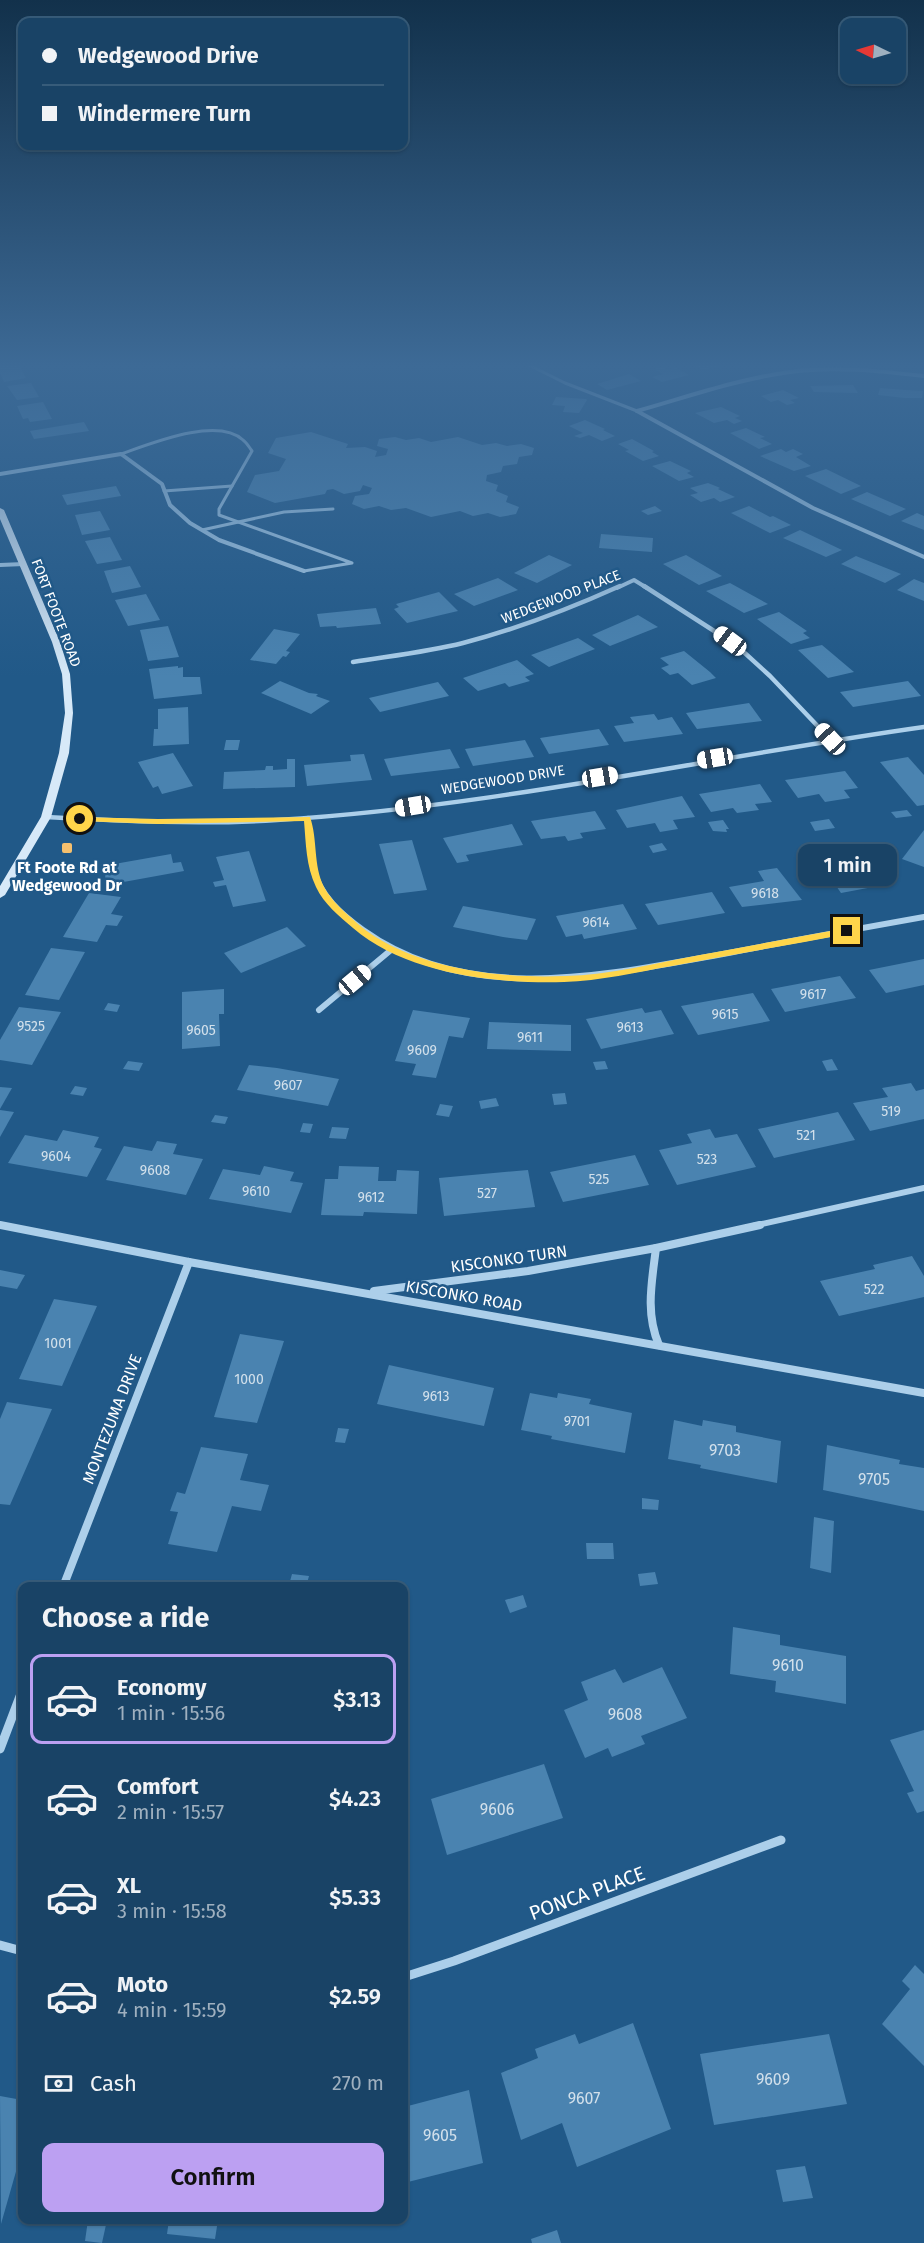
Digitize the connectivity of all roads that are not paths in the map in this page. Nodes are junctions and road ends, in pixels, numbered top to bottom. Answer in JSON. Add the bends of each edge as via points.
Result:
{"nodes":[{"id":1,"x":38,"y":468,"type":"edge"},
{"id":2,"x":140,"y":468,"type":"edge"},
{"id":3,"x":242,"y":468,"type":"edge"},
{"id":4,"x":736,"y":468,"type":"edge"},
{"id":5,"x":0,"y":474,"type":"edge"},
{"id":6,"x":232,"y":486,"type":"junction"},
{"id":7,"x":164,"y":491,"type":"junction"},
{"id":8,"x":0,"y":510,"type":"edge"},
{"id":9,"x":333,"y":510,"type":"dead end"},
{"id":10,"x":238,"y":521,"type":"junction"},
{"id":11,"x":202,"y":530,"type":"junction"},
{"id":12,"x":924,"y":557,"type":"edge"},
{"id":13,"x":24,"y":564,"type":"junction"},
{"id":14,"x":0,"y":565,"type":"edge"},
{"id":15,"x":304,"y":571,"type":"joint"},
{"id":16,"x":353,"y":662,"type":"dead end"},
{"id":17,"x":924,"y":727,"type":"edge"},
{"id":18,"x":830,"y":739,"type":"junction"},
{"id":19,"x":46,"y":817,"type":"junction"},
{"id":20,"x":308,"y":818,"type":"junction"},
{"id":21,"x":0,"y":895,"type":"edge"},
{"id":22,"x":924,"y":917,"type":"edge"},
{"id":23,"x":391,"y":950,"type":"junction"},
{"id":24,"x":319,"y":1010,"type":"dead end"},
{"id":25,"x":924,"y":1188,"type":"edge"},
{"id":26,"x":0,"y":1226,"type":"edge"},
{"id":27,"x":656,"y":1248,"type":"junction"},
{"id":28,"x":189,"y":1262,"type":"junction"},
{"id":29,"x":365,"y":1292,"type":"junction"},
{"id":30,"x":659,"y":1345,"type":"junction"},
{"id":31,"x":924,"y":1393,"type":"edge"},
{"id":32,"x":65,"y":1582,"type":"edge"},
{"id":33,"x":18,"y":1702,"type":"edge"},
{"id":34,"x":0,"y":1749,"type":"edge"},
{"id":35,"x":781,"y":1840,"type":"dead end"},
{"id":36,"x":0,"y":1945,"type":"edge"},
{"id":37,"x":18,"y":1950,"type":"edge"},
{"id":38,"x":408,"y":1976,"type":"edge"}],
"edges":[{"from":1,"to":5,"type":"street"},
{"from":2,"to":7,"type":"street","via":[[162,484]]},
{"from":3,"to":6,"type":"lane"},
{"from":4,"to":12,"type":"street","via":[[780,493]]},
{"from":6,"to":7,"type":"lane"},
{"from":6,"to":10,"type":"lane","via":[[219,515]]},
{"from":7,"to":11,"type":"street","via":[[170,505]]},
{"from":8,"to":13,"type":"street","name":"FORT FOOTE ROAD"},
{"from":9,"to":10,"type":"lane","via":[[300,510]]},
{"from":10,"to":11,"type":"lane"},
{"from":10,"to":15,"type":"lane","via":[[352,563]]},
{"from":11,"to":15,"type":"street"},
{"from":13,"to":14,"type":"street"},
{"from":13,"to":19,"type":"street","name":"FORT FOOTE ROAD","via":[[66,674],[69,713],[64,753]]},
{"from":16,"to":18,"type":"street","name":"WEDGEWOOD PLACE","via":[[463,643],[596,598],[634,580],[711,627],[748,655]]},
{"from":17,"to":18,"type":"street","name":"WEDGEWOOD DRIVE"},
{"from":18,"to":20,"type":"street","name":"WEDGEWOOD DRIVE","via":[[507,792]]},
{"from":19,"to":20,"type":"street","name":"WEDGEWOOD DRIVE","via":[[158,821]]},
{"from":19,"to":21,"type":"street","name":"FORT FOOTE ROAD"},
{"from":20,"to":23,"type":"street","via":[[312,867],[321,889],[336,909]]},
{"from":22,"to":23,"type":"street","via":[[565,979],[463,973]]},
{"from":23,"to":24,"type":"street"},
{"from":25,"to":27,"type":"street","name":"KISCONKO TURN"},
{"from":26,"to":28,"type":"street","name":"KISCONKO ROAD"},
{"from":27,"to":29,"type":"street","name":"KISCONKO TURN","via":[[528,1271]]},
{"from":27,"to":30,"type":"street","via":[[651,1312],[652,1332]]},
{"from":28,"to":29,"type":"street","name":"KISCONKO ROAD"},
{"from":28,"to":32,"type":"street","name":"MONTEZUMA DRIVE"},
{"from":29,"to":30,"type":"street","name":"KISCONKO ROAD"},
{"from":30,"to":31,"type":"street","name":"KISCONKO ROAD"},
{"from":33,"to":34,"type":"street"},
{"from":35,"to":38,"type":"street","name":"PONCA PLACE"},
{"from":36,"to":37,"type":"street"}]}
